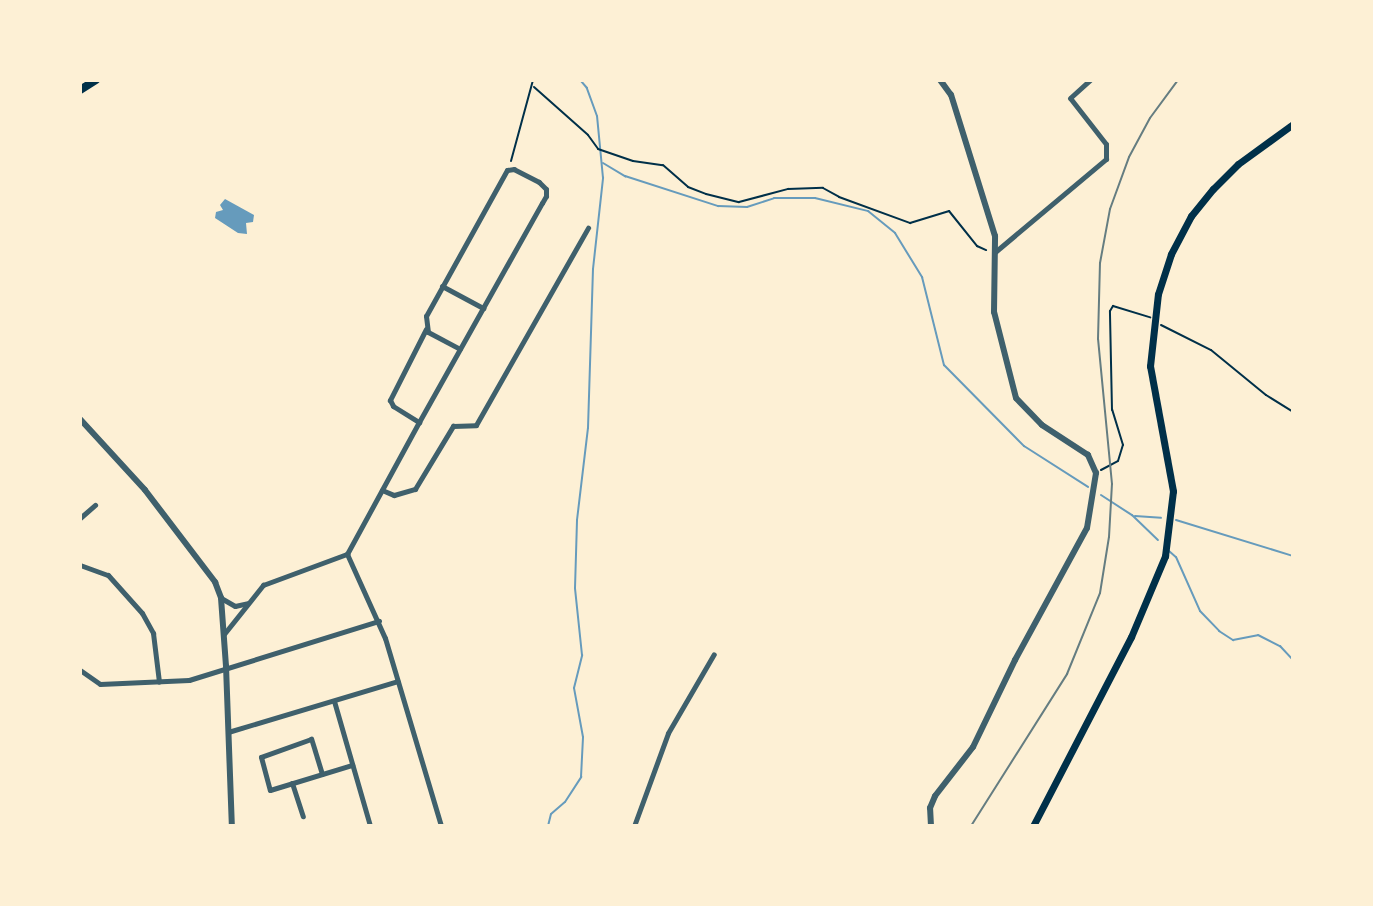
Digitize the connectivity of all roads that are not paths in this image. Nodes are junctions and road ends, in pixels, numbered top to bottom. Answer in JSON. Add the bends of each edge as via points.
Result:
{"nodes":[{"id":1,"x":96,"y":80,"type":"edge"},
{"id":2,"x":940,"y":80,"type":"edge"},
{"id":3,"x":1090,"y":80,"type":"edge"},
{"id":4,"x":80,"y":90,"type":"edge"},
{"id":5,"x":1293,"y":124,"type":"edge"},
{"id":6,"x":588,"y":228,"type":"dead end"},
{"id":7,"x":995,"y":252,"type":"junction"},
{"id":8,"x":442,"y":286,"type":"junction"},
{"id":9,"x":483,"y":308,"type":"junction"},
{"id":10,"x":426,"y":329,"type":"junction"},
{"id":11,"x":460,"y":349,"type":"junction"},
{"id":12,"x":80,"y":419,"type":"edge"},
{"id":13,"x":419,"y":422,"type":"junction"},
{"id":14,"x":382,"y":490,"type":"junction"},
{"id":15,"x":95,"y":505,"type":"dead end"},
{"id":16,"x":80,"y":518,"type":"edge"},
{"id":17,"x":347,"y":554,"type":"junction"},
{"id":18,"x":80,"y":565,"type":"edge"},
{"id":19,"x":221,"y":598,"type":"junction"},
{"id":20,"x":249,"y":602,"type":"junction"},
{"id":21,"x":379,"y":621,"type":"junction"},
{"id":22,"x":223,"y":635,"type":"junction"},
{"id":23,"x":714,"y":654,"type":"dead end"},
{"id":24,"x":226,"y":669,"type":"junction"},
{"id":25,"x":80,"y":670,"type":"edge"},
{"id":26,"x":398,"y":681,"type":"junction"},
{"id":27,"x":159,"y":682,"type":"junction"},
{"id":28,"x":334,"y":701,"type":"junction"},
{"id":29,"x":228,"y":732,"type":"junction"},
{"id":30,"x":352,"y":765,"type":"junction"},
{"id":31,"x":322,"y":774,"type":"junction"},
{"id":32,"x":292,"y":783,"type":"junction"},
{"id":33,"x":303,"y":816,"type":"dead end"},
{"id":34,"x":232,"y":826,"type":"edge"},
{"id":35,"x":370,"y":826,"type":"edge"},
{"id":36,"x":441,"y":826,"type":"edge"},
{"id":37,"x":634,"y":826,"type":"edge"},
{"id":38,"x":931,"y":826,"type":"edge"},
{"id":39,"x":1033,"y":826,"type":"edge"}],
"edges":[{"from":1,"to":4,"type":"main road"},
{"from":2,"to":7,"type":"street","via":[[951,95],[990,218]]},
{"from":3,"to":7,"type":"street","via":[[1070,98],[1106,144],[1106,159]]},
{"from":5,"to":39,"type":"main road","via":[[1238,164],[1191,216],[1171,254],[1153,319],[1150,366],[1173,491],[1165,556],[1154,589]]},
{"from":6,"to":14,"type":"street","via":[[476,425],[453,426],[415,489],[400,495]]},
{"from":7,"to":38,"type":"street","via":[[994,312],[1016,398],[1042,425],[1088,455],[1096,473],[1087,528],[973,747],[935,796]]},
{"from":8,"to":9,"type":"street"},
{"from":8,"to":9,"type":"street","via":[[507,170],[539,182],[546,196]]},
{"from":8,"to":10,"type":"street","via":[[426,316]]},
{"from":9,"to":11,"type":"street"},
{"from":10,"to":11,"type":"street"},
{"from":10,"to":13,"type":"street","via":[[390,400]]},
{"from":11,"to":13,"type":"street"},
{"from":12,"to":19,"type":"street","via":[[181,534]]},
{"from":13,"to":14,"type":"street"},
{"from":14,"to":17,"type":"street"},
{"from":15,"to":16,"type":"street"},
{"from":17,"to":20,"type":"street","via":[[263,585]]},
{"from":17,"to":21,"type":"street"},
{"from":18,"to":27,"type":"street","via":[[108,575],[142,613],[153,633]]},
{"from":19,"to":20,"type":"street","via":[[235,606]]},
{"from":19,"to":22,"type":"street"},
{"from":20,"to":22,"type":"street"},
{"from":21,"to":24,"type":"street"},
{"from":21,"to":26,"type":"street"},
{"from":22,"to":24,"type":"street"},
{"from":23,"to":37,"type":"street","via":[[668,733]]},
{"from":24,"to":27,"type":"street"},
{"from":24,"to":29,"type":"street"},
{"from":25,"to":27,"type":"street","via":[[100,684]]},
{"from":26,"to":28,"type":"street"},
{"from":26,"to":36,"type":"street"},
{"from":28,"to":29,"type":"street"},
{"from":28,"to":30,"type":"street"},
{"from":29,"to":34,"type":"street"},
{"from":30,"to":31,"type":"street"},
{"from":30,"to":35,"type":"street"},
{"from":31,"to":32,"type":"street"},
{"from":31,"to":32,"type":"street","via":[[311,739],[261,757],[270,790]]},
{"from":32,"to":33,"type":"street"}]}
